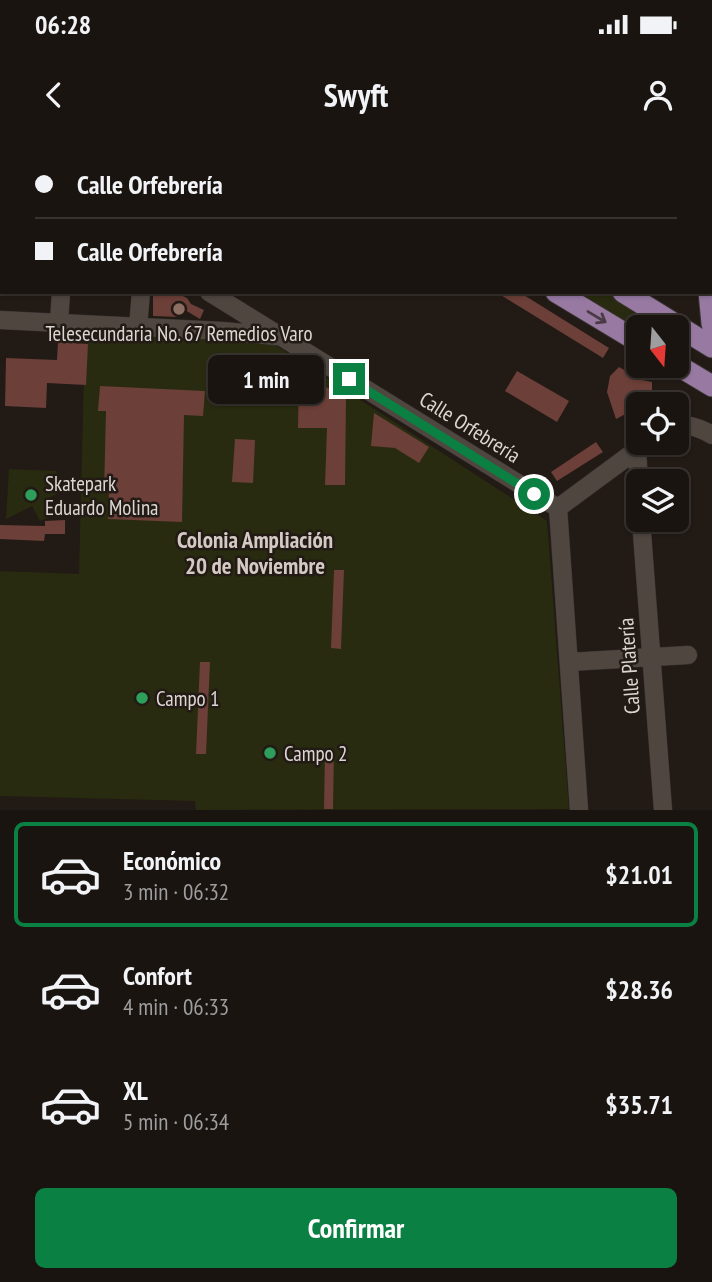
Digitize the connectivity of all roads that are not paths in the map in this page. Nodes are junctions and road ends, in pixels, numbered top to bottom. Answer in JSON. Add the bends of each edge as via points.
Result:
{"nodes":[{"id":1,"x":61,"y":294,"type":"edge"},
{"id":2,"x":141,"y":294,"type":"edge"},
{"id":3,"x":212,"y":294,"type":"edge"},
{"id":4,"x":559,"y":294,"type":"edge"},
{"id":5,"x":626,"y":294,"type":"edge"},
{"id":6,"x":709,"y":294,"type":"edge"},
{"id":7,"x":0,"y":320,"type":"edge"},
{"id":8,"x":59,"y":322,"type":"junction"},
{"id":9,"x":712,"y":324,"type":"edge"},
{"id":10,"x":138,"y":327,"type":"junction"},
{"id":11,"x":626,"y":334,"type":"edge"},
{"id":12,"x":280,"y":337,"type":"junction"},
{"id":13,"x":712,"y":347,"type":"edge"},
{"id":14,"x":690,"y":373,"type":"edge"},
{"id":15,"x":712,"y":386,"type":"edge"},
{"id":16,"x":689,"y":425,"type":"edge"},
{"id":17,"x":712,"y":435,"type":"edge"},
{"id":18,"x":630,"y":455,"type":"edge"},
{"id":19,"x":558,"y":508,"type":"junction"},
{"id":20,"x":642,"y":532,"type":"edge"},
{"id":21,"x":688,"y":655,"type":"dead end"},
{"id":22,"x":650,"y":657,"type":"junction"},
{"id":23,"x":569,"y":662,"type":"junction"},
{"id":24,"x":579,"y":810,"type":"edge"},
{"id":25,"x":663,"y":810,"type":"edge"}],
"edges":[{"from":1,"to":8,"type":"street"},
{"from":2,"to":10,"type":"street"},
{"from":3,"to":12,"type":"street","name":"Calle Orfebrería"},
{"from":4,"to":11,"type":"main road","one_way":true},
{"from":5,"to":13,"type":"main road"},
{"from":6,"to":9,"type":"main road"},
{"from":7,"to":8,"type":"street"},
{"from":8,"to":10,"type":"street"},
{"from":10,"to":12,"type":"street"},
{"from":12,"to":19,"type":"street","name":"Calle Orfebrería"},
{"from":14,"to":15,"type":"main road"},
{"from":16,"to":17,"type":"street"},
{"from":18,"to":19,"type":"street"},
{"from":19,"to":23,"type":"street"},
{"from":20,"to":22,"type":"street","name":"Calle Platería"},
{"from":21,"to":22,"type":"street"},
{"from":22,"to":23,"type":"street"},
{"from":22,"to":25,"type":"street","name":"Calle Platería"},
{"from":23,"to":24,"type":"street"}]}
